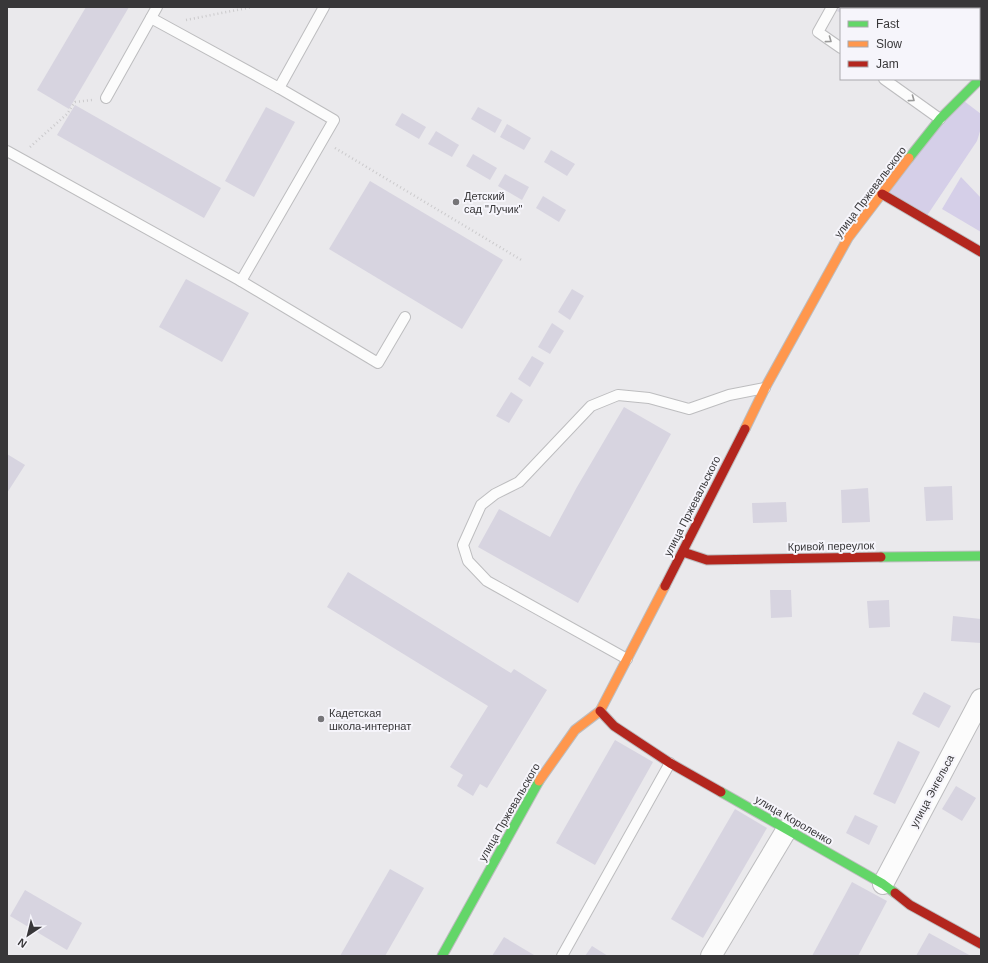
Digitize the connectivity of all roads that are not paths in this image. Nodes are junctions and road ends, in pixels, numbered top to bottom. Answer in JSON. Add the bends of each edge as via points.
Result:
{"nodes":[{"id":1,"x":157,"y":7,"type":"edge"},
{"id":2,"x":324,"y":7,"type":"edge"},
{"id":3,"x":832,"y":7,"type":"edge"},
{"id":4,"x":151,"y":18,"type":"junction"},
{"id":5,"x":840,"y":47,"type":"edge"},
{"id":6,"x":885,"y":80,"type":"edge"},
{"id":7,"x":979,"y":80,"type":"edge"},
{"id":8,"x":279,"y":88,"type":"junction"},
{"id":9,"x":106,"y":98,"type":"road end"},
{"id":10,"x":940,"y":119,"type":"junction"},
{"id":11,"x":7,"y":151,"type":"edge"},
{"id":12,"x":882,"y":194,"type":"junction"},
{"id":13,"x":981,"y":252,"type":"edge"},
{"id":14,"x":241,"y":282,"type":"junction"},
{"id":15,"x":405,"y":317,"type":"dead end"},
{"id":16,"x":765,"y":388,"type":"junction"},
{"id":17,"x":683,"y":552,"type":"junction"},
{"id":18,"x":981,"y":556,"type":"edge"},
{"id":19,"x":627,"y":659,"type":"junction"},
{"id":20,"x":981,"y":699,"type":"edge"},
{"id":21,"x":600,"y":712,"type":"junction"},
{"id":22,"x":670,"y":763,"type":"junction"},
{"id":23,"x":787,"y":830,"type":"junction"},
{"id":24,"x":882,"y":884,"type":"junction"},
{"id":25,"x":981,"y":944,"type":"edge"},
{"id":26,"x":442,"y":956,"type":"edge"},
{"id":27,"x":562,"y":956,"type":"edge"},
{"id":28,"x":711,"y":956,"type":"edge"}],
"edges":[{"from":1,"to":4,"type":"lane"},
{"from":2,"to":8,"type":"lane"},
{"from":3,"to":5,"type":"lane","one_way":true,"via":[[818,32]]},
{"from":4,"to":8,"type":"lane"},
{"from":4,"to":9,"type":"lane"},
{"from":6,"to":10,"type":"lane","one_way":true},
{"from":7,"to":10,"type":"street","name":"улица Пржевальского"},
{"from":8,"to":14,"type":"lane","via":[[334,120]]},
{"from":10,"to":12,"type":"street","name":"улица Пржевальского"},
{"from":11,"to":14,"type":"lane"},
{"from":12,"to":13,"type":"street"},
{"from":12,"to":16,"type":"street","name":"улица Пржевальского","via":[[848,238]]},
{"from":14,"to":15,"type":"lane","via":[[378,363]]},
{"from":16,"to":17,"type":"street","name":"улица Пржевальского"},
{"from":16,"to":19,"type":"lane","via":[[729,395],[689,409],[648,398],[618,395],[591,406],[519,482],[495,494],[481,505],[463,545],[468,561],[487,581]]},
{"from":17,"to":18,"type":"street","name":"Кривой переулок","via":[[707,560]]},
{"from":17,"to":19,"type":"street","name":"улица Пржевальского"},
{"from":19,"to":21,"type":"street","name":"улица Пржевальского"},
{"from":20,"to":24,"type":"street","name":"улица Энгельса"},
{"from":21,"to":22,"type":"street","name":"улица Короленко","via":[[614,726]]},
{"from":21,"to":26,"type":"street","name":"улица Пржевальского","via":[[575,730],[538,782]]},
{"from":22,"to":23,"type":"street","name":"улица Короленко"},
{"from":22,"to":27,"type":"lane"},
{"from":23,"to":24,"type":"street","name":"улица Короленко"},
{"from":23,"to":28,"type":"street"},
{"from":24,"to":25,"type":"street","name":"улица Короленко","via":[[910,905]]}]}
